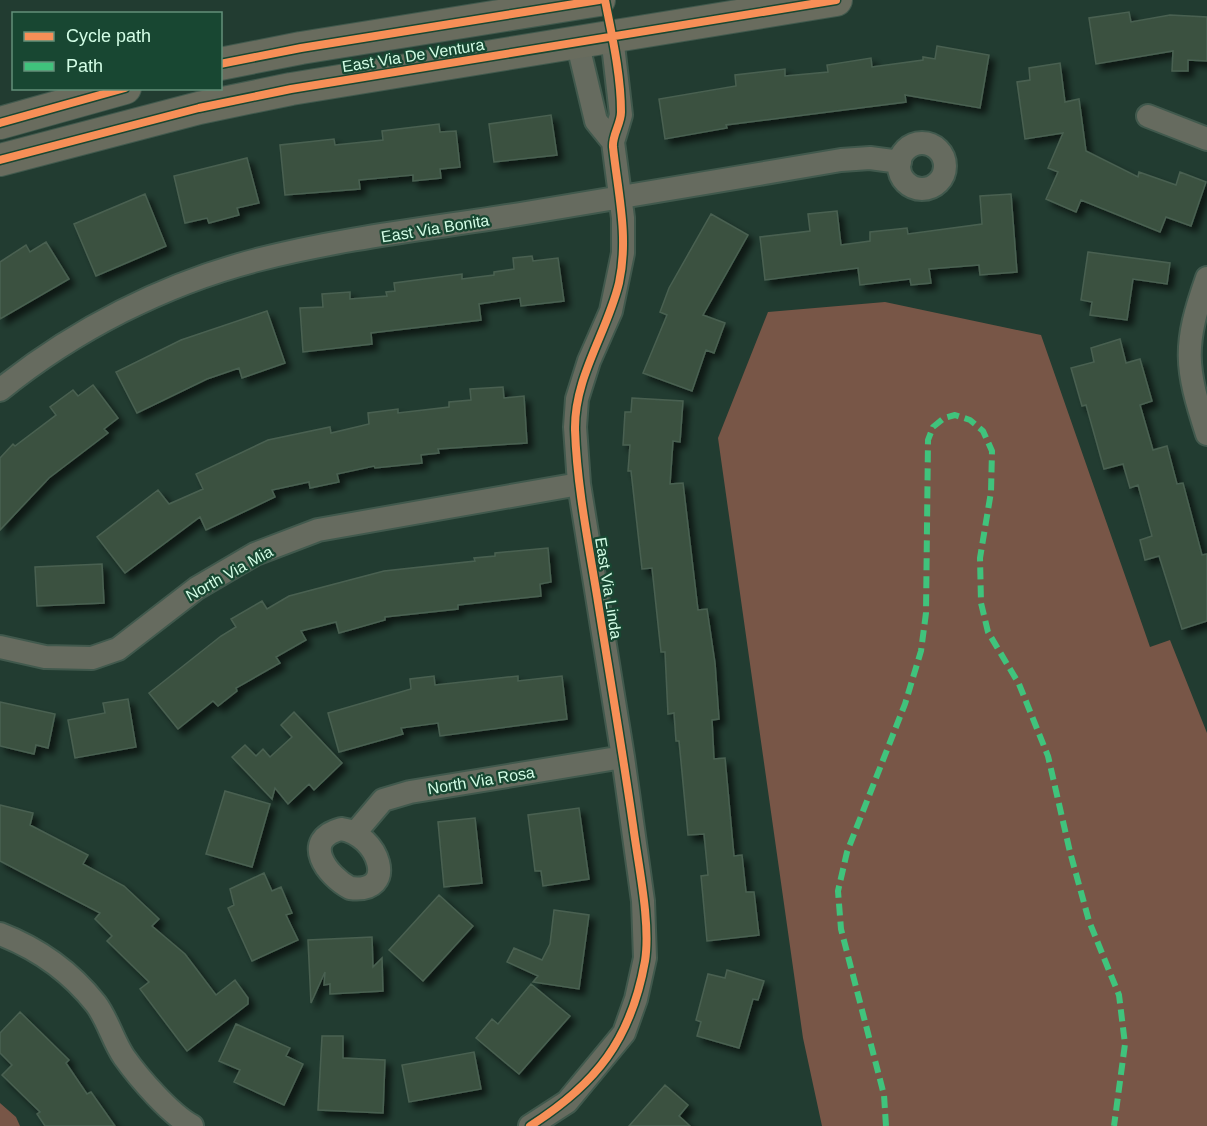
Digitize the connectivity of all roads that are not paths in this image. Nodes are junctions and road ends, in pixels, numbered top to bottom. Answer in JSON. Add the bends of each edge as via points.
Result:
{"nodes":[{"id":1,"x":605,"y":0,"type":"edge"},
{"id":2,"x":836,"y":0,"type":"edge"},
{"id":3,"x":581,"y":2,"type":"edge"},
{"id":4,"x":612,"y":36,"type":"junction"},
{"id":5,"x":577,"y":41,"type":"junction"},
{"id":6,"x":222,"y":64,"type":"edge"},
{"id":7,"x":118,"y":90,"type":"edge"},
{"id":8,"x":1148,"y":116,"type":"dead end"},
{"id":9,"x":0,"y":123,"type":"edge"},
{"id":10,"x":1207,"y":139,"type":"edge"},
{"id":11,"x":613,"y":142,"type":"junction"},
{"id":12,"x":0,"y":160,"type":"edge"},
{"id":13,"x":900,"y":162,"type":"dead end"},
{"id":14,"x":621,"y":198,"type":"junction"},
{"id":15,"x":1207,"y":278,"type":"edge"},
{"id":16,"x":0,"y":390,"type":"edge"},
{"id":17,"x":1207,"y":434,"type":"edge"},
{"id":18,"x":579,"y":484,"type":"junction"},
{"id":19,"x":0,"y":647,"type":"edge"},
{"id":20,"x":623,"y":757,"type":"junction"},
{"id":21,"x":355,"y":833,"type":"dead end"},
{"id":22,"x":0,"y":934,"type":"edge"},
{"id":23,"x":542,"y":1123,"type":"edge"},
{"id":24,"x":192,"y":1126,"type":"edge"}],
"edges":[{"from":1,"to":4,"type":"main road"},
{"from":2,"to":4,"type":"main road","name":"East Via De Ventura"},
{"from":3,"to":5,"type":"main road"},
{"from":3,"to":6,"type":"main road","name":"East Via De Ventura"},
{"from":4,"to":5,"type":"main road","name":"East Via De Ventura"},
{"from":4,"to":11,"type":"street","name":"East Via Linda","via":[[621,115]]},
{"from":5,"to":11,"type":"street","name":"East Via Linda","via":[[596,121]]},
{"from":5,"to":12,"type":"main road","name":"East Via De Ventura","via":[[200,108]]},
{"from":7,"to":9,"type":"main road"},
{"from":8,"to":10,"type":"street"},
{"from":11,"to":14,"type":"street","name":"East Via Linda"},
{"from":13,"to":14,"type":"street","name":"East Via Bonita","via":[[841,160]]},
{"from":14,"to":16,"type":"street","name":"East Via Bonita","via":[[343,242],[257,260],[188,281],[113,316],[39,358]]},
{"from":14,"to":18,"type":"street","name":"East Via Linda","via":[[623,253],[619,281],[577,399]]},
{"from":15,"to":17,"type":"street","via":[[1192,322],[1188,356],[1192,388]]},
{"from":18,"to":19,"type":"street","name":"North Via Mia","via":[[318,530],[255,554],[197,588],[118,649],[92,658],[45,657]]},
{"from":18,"to":20,"type":"street","name":"East Via Linda"},
{"from":20,"to":21,"type":"street","name":"North Via Rosa","via":[[410,792],[383,800]]},
{"from":20,"to":23,"type":"street","name":"East Via Linda","via":[[643,901],[645,958],[636,999],[624,1033],[567,1102]]},
{"from":22,"to":24,"type":"street","via":[[64,968],[97,1006],[124,1057],[153,1091]]}]}
